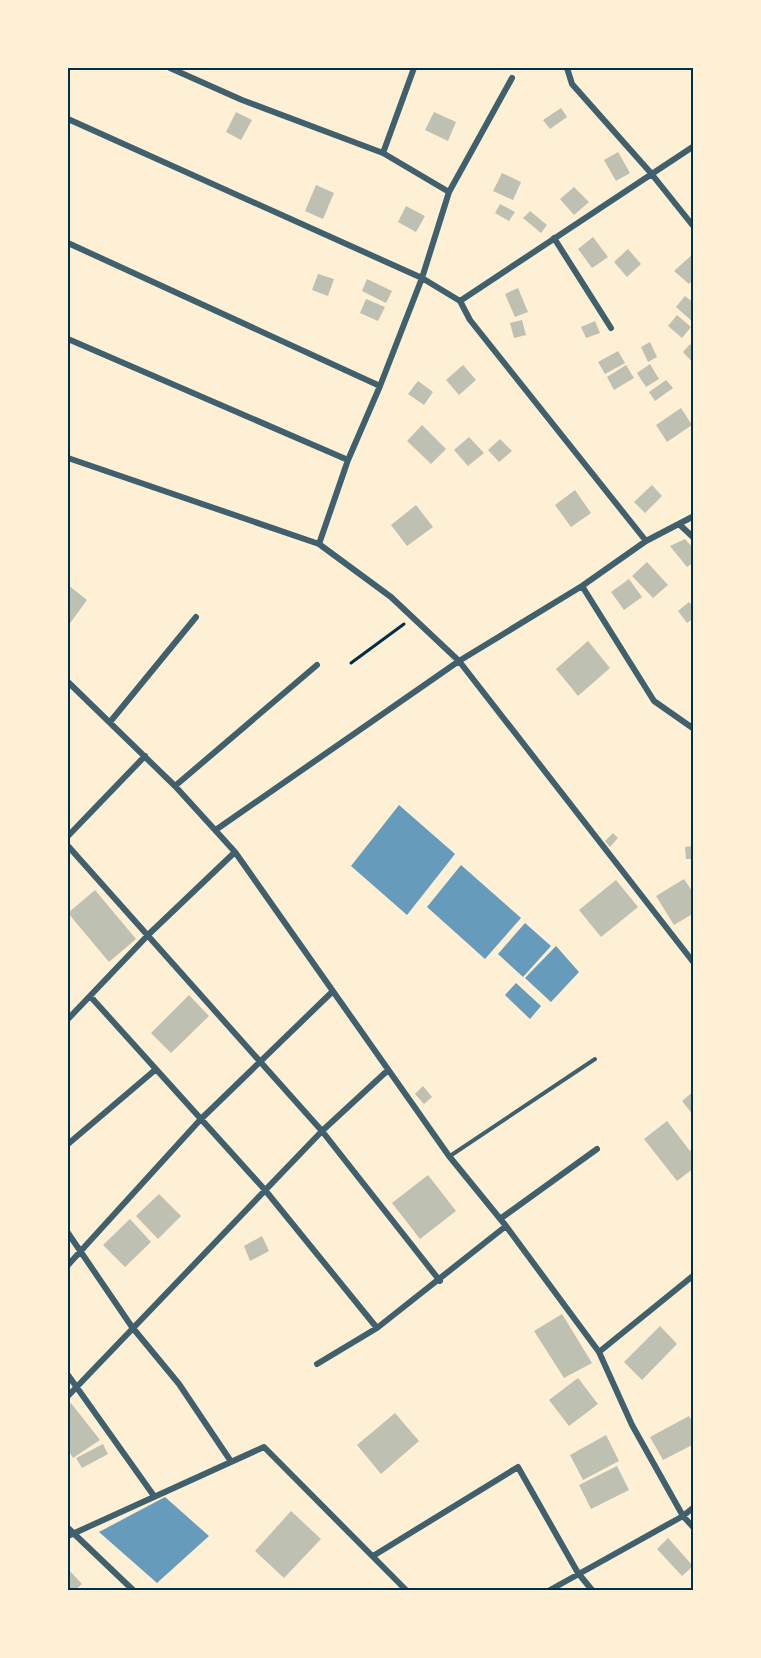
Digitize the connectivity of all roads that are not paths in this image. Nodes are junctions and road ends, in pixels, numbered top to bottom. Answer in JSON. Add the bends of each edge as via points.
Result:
{"nodes":[{"id":1,"x":170,"y":68,"type":"edge"},
{"id":2,"x":414,"y":68,"type":"edge"},
{"id":3,"x":567,"y":68,"type":"edge"},
{"id":4,"x":512,"y":78,"type":"dead end"},
{"id":5,"x":68,"y":119,"type":"edge"},
{"id":6,"x":693,"y":146,"type":"edge"},
{"id":7,"x":383,"y":153,"type":"junction"},
{"id":8,"x":650,"y":172,"type":"junction"},
{"id":9,"x":449,"y":192,"type":"junction"},
{"id":10,"x":693,"y":227,"type":"edge"},
{"id":11,"x":554,"y":238,"type":"junction"},
{"id":12,"x":68,"y":243,"type":"edge"},
{"id":13,"x":422,"y":278,"type":"junction"},
{"id":14,"x":460,"y":302,"type":"junction"},
{"id":15,"x":611,"y":328,"type":"dead end"},
{"id":16,"x":68,"y":339,"type":"edge"},
{"id":17,"x":380,"y":386,"type":"junction"},
{"id":18,"x":68,"y":458,"type":"edge"},
{"id":19,"x":348,"y":460,"type":"junction"},
{"id":20,"x":693,"y":516,"type":"edge"},
{"id":21,"x":680,"y":525,"type":"junction"},
{"id":22,"x":693,"y":538,"type":"edge"},
{"id":23,"x":646,"y":541,"type":"junction"},
{"id":24,"x":319,"y":544,"type":"junction"},
{"id":25,"x":582,"y":586,"type":"junction"},
{"id":26,"x":196,"y":617,"type":"dead end"},
{"id":27,"x":459,"y":661,"type":"junction"},
{"id":28,"x":316,"y":665,"type":"dead end"},
{"id":29,"x":68,"y":682,"type":"edge"},
{"id":30,"x":110,"y":722,"type":"junction"},
{"id":31,"x":693,"y":729,"type":"edge"},
{"id":32,"x":145,"y":756,"type":"junction"},
{"id":33,"x":175,"y":786,"type":"junction"},
{"id":34,"x":217,"y":829,"type":"junction"},
{"id":35,"x":68,"y":836,"type":"edge"},
{"id":36,"x":68,"y":846,"type":"edge"},
{"id":37,"x":236,"y":852,"type":"junction"},
{"id":38,"x":148,"y":934,"type":"junction"},
{"id":39,"x":693,"y":963,"type":"edge"},
{"id":40,"x":332,"y":993,"type":"junction"},
{"id":41,"x":90,"y":996,"type":"junction"},
{"id":42,"x":68,"y":1019,"type":"edge"},
{"id":43,"x":595,"y":1059,"type":"dead end"},
{"id":44,"x":262,"y":1062,"type":"junction"},
{"id":45,"x":155,"y":1070,"type":"junction"},
{"id":46,"x":387,"y":1071,"type":"junction"},
{"id":47,"x":200,"y":1120,"type":"junction"},
{"id":48,"x":322,"y":1131,"type":"junction"},
{"id":49,"x":68,"y":1144,"type":"edge"},
{"id":50,"x":597,"y":1149,"type":"dead end"},
{"id":51,"x":449,"y":1156,"type":"junction"},
{"id":52,"x":265,"y":1190,"type":"junction"},
{"id":53,"x":500,"y":1219,"type":"junction"},
{"id":54,"x":506,"y":1226,"type":"junction"},
{"id":55,"x":68,"y":1233,"type":"edge"},
{"id":56,"x":82,"y":1251,"type":"junction"},
{"id":57,"x":68,"y":1265,"type":"edge"},
{"id":58,"x":693,"y":1275,"type":"edge"},
{"id":59,"x":440,"y":1281,"type":"junction"},
{"id":60,"x":132,"y":1327,"type":"junction"},
{"id":61,"x":377,"y":1328,"type":"junction"},
{"id":62,"x":599,"y":1352,"type":"junction"},
{"id":63,"x":316,"y":1364,"type":"dead end"},
{"id":64,"x":68,"y":1375,"type":"edge"},
{"id":65,"x":77,"y":1386,"type":"junction"},
{"id":66,"x":68,"y":1396,"type":"edge"},
{"id":67,"x":230,"y":1460,"type":"junction"},
{"id":68,"x":154,"y":1496,"type":"junction"},
{"id":69,"x":693,"y":1507,"type":"edge"},
{"id":70,"x":683,"y":1516,"type":"junction"},
{"id":71,"x":68,"y":1528,"type":"edge"},
{"id":72,"x":693,"y":1528,"type":"edge"},
{"id":73,"x":70,"y":1535,"type":"edge"},
{"id":74,"x":373,"y":1556,"type":"junction"},
{"id":75,"x":578,"y":1573,"type":"junction"},
{"id":76,"x":133,"y":1590,"type":"edge"},
{"id":77,"x":406,"y":1590,"type":"edge"},
{"id":78,"x":549,"y":1590,"type":"edge"},
{"id":79,"x":592,"y":1590,"type":"edge"}],
"edges":[{"from":1,"to":7,"type":"street","via":[[242,100]]},
{"from":2,"to":7,"type":"street"},
{"from":3,"to":8,"type":"street","via":[[572,84]]},
{"from":4,"to":9,"type":"street"},
{"from":5,"to":13,"type":"street"},
{"from":6,"to":8,"type":"street"},
{"from":7,"to":9,"type":"street"},
{"from":8,"to":10,"type":"street"},
{"from":8,"to":11,"type":"street"},
{"from":9,"to":13,"type":"street"},
{"from":11,"to":14,"type":"street"},
{"from":11,"to":15,"type":"street"},
{"from":12,"to":17,"type":"street"},
{"from":13,"to":14,"type":"street"},
{"from":13,"to":17,"type":"street"},
{"from":14,"to":23,"type":"street","via":[[470,320]]},
{"from":16,"to":19,"type":"street"},
{"from":17,"to":19,"type":"street"},
{"from":18,"to":24,"type":"street"},
{"from":19,"to":24,"type":"street"},
{"from":20,"to":21,"type":"street"},
{"from":21,"to":22,"type":"street"},
{"from":21,"to":23,"type":"street"},
{"from":23,"to":25,"type":"street"},
{"from":24,"to":27,"type":"street","via":[[391,597]]},
{"from":25,"to":27,"type":"street"},
{"from":25,"to":31,"type":"street","via":[[654,701]]},
{"from":26,"to":30,"type":"street"},
{"from":27,"to":34,"type":"street"},
{"from":27,"to":39,"type":"street"},
{"from":28,"to":33,"type":"street"},
{"from":29,"to":30,"type":"street"},
{"from":30,"to":32,"type":"street"},
{"from":32,"to":33,"type":"street"},
{"from":32,"to":35,"type":"street"},
{"from":33,"to":34,"type":"street"},
{"from":34,"to":37,"type":"street"},
{"from":36,"to":38,"type":"street"},
{"from":37,"to":38,"type":"street"},
{"from":37,"to":40,"type":"street"},
{"from":38,"to":41,"type":"street"},
{"from":38,"to":44,"type":"street"},
{"from":40,"to":44,"type":"street"},
{"from":40,"to":46,"type":"street"},
{"from":41,"to":42,"type":"street"},
{"from":41,"to":45,"type":"street"},
{"from":43,"to":51,"type":"lane"},
{"from":44,"to":47,"type":"street"},
{"from":44,"to":48,"type":"street"},
{"from":45,"to":47,"type":"street"},
{"from":45,"to":49,"type":"street"},
{"from":46,"to":48,"type":"street"},
{"from":46,"to":51,"type":"street"},
{"from":47,"to":52,"type":"street"},
{"from":47,"to":56,"type":"street"},
{"from":48,"to":52,"type":"street"},
{"from":48,"to":59,"type":"street"},
{"from":50,"to":53,"type":"street"},
{"from":51,"to":53,"type":"street"},
{"from":52,"to":60,"type":"street"},
{"from":52,"to":61,"type":"street"},
{"from":53,"to":54,"type":"street"},
{"from":54,"to":59,"type":"street"},
{"from":54,"to":62,"type":"street"},
{"from":55,"to":56,"type":"street"},
{"from":56,"to":57,"type":"street"},
{"from":56,"to":60,"type":"street"},
{"from":58,"to":62,"type":"street"},
{"from":59,"to":61,"type":"street"},
{"from":60,"to":65,"type":"street"},
{"from":60,"to":67,"type":"street","via":[[179,1384]]},
{"from":61,"to":63,"type":"street"},
{"from":62,"to":70,"type":"street","via":[[632,1425]]},
{"from":64,"to":65,"type":"street"},
{"from":65,"to":66,"type":"street"},
{"from":65,"to":68,"type":"street"},
{"from":67,"to":68,"type":"street"},
{"from":67,"to":74,"type":"street","via":[[268,1448]]},
{"from":68,"to":73,"type":"street"},
{"from":69,"to":70,"type":"street"},
{"from":70,"to":72,"type":"street"},
{"from":70,"to":75,"type":"street"},
{"from":71,"to":73,"type":"street"},
{"from":73,"to":76,"type":"street"},
{"from":74,"to":75,"type":"street","via":[[518,1467]]},
{"from":74,"to":77,"type":"street"},
{"from":75,"to":78,"type":"street"},
{"from":75,"to":79,"type":"street"}]}
